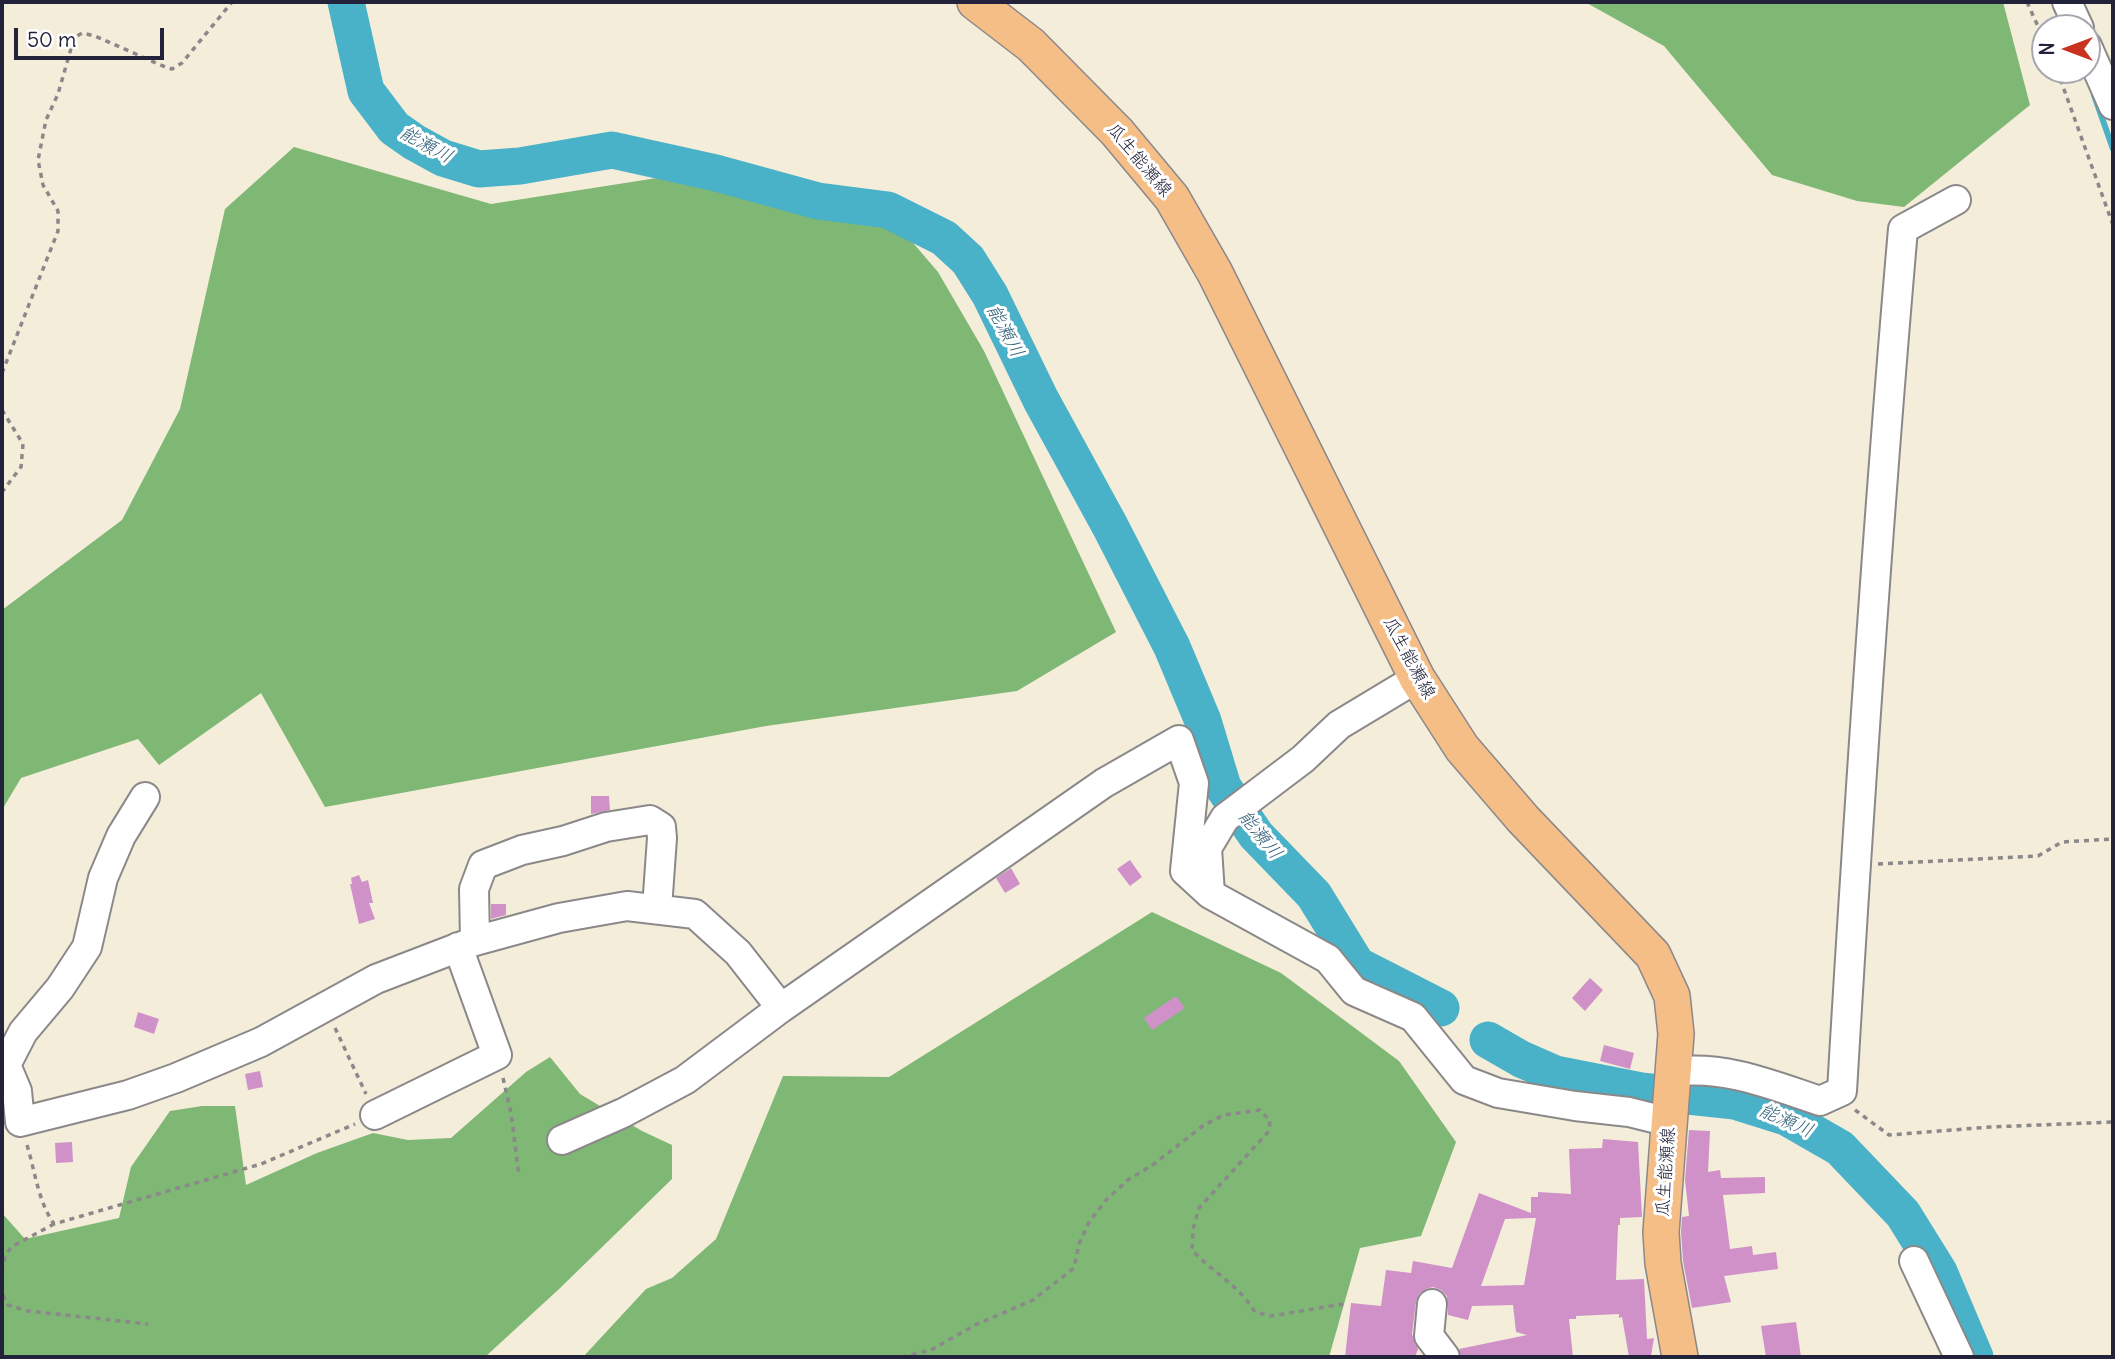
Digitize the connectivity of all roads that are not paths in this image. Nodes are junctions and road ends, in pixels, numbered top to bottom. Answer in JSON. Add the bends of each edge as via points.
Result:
{"nodes":[{"id":1,"x":975,"y":2,"type":"edge"},
{"id":2,"x":2101,"y":78,"type":"edge"},
{"id":3,"x":2113,"y":105,"type":"edge"},
{"id":4,"x":1956,"y":200,"type":"dead end"},
{"id":5,"x":1417,"y":678,"type":"junction"},
{"id":6,"x":145,"y":797,"type":"dead end"},
{"id":7,"x":1210,"y":894,"type":"junction"},
{"id":8,"x":657,"y":908,"type":"junction"},
{"id":9,"x":467,"y":944,"type":"junction"},
{"id":10,"x":781,"y":1008,"type":"junction"},
{"id":11,"x":1673,"y":1072,"type":"junction"},
{"id":12,"x":376,"y":1115,"type":"road end"},
{"id":13,"x":1669,"y":1122,"type":"junction"},
{"id":14,"x":562,"y":1140,"type":"dead end"},
{"id":15,"x":1914,"y":1261,"type":"dead end"},
{"id":16,"x":1432,"y":1304,"type":"dead end"},
{"id":17,"x":1445,"y":1357,"type":"edge"},
{"id":18,"x":1680,"y":1357,"type":"edge"},
{"id":19,"x":1959,"y":1357,"type":"edge"}],
"edges":[{"from":1,"to":5,"type":"main road","name":"瓜生能瀬線","via":[[1031,45],[1117,132],[1172,198],[1215,273]]},
{"from":2,"to":3,"type":"street"},
{"from":4,"to":11,"type":"street","via":[[1903,229],[1842,1091],[1821,1101],[1737,1074],[1695,1069]]},
{"from":5,"to":7,"type":"street","via":[[1339,725],[1303,759],[1225,818],[1207,848]]},
{"from":5,"to":11,"type":"main road","name":"瓜生能瀬線","via":[[1462,748],[1653,955],[1672,996]]},
{"from":6,"to":9,"type":"street","via":[[103,878],[87,947],[23,1032],[6,1065],[17,1091],[20,1122],[128,1096],[176,1078],[261,1042],[376,979]]},
{"from":7,"to":10,"type":"street","via":[[1185,871],[1194,783],[1179,740],[1104,783]]},
{"from":7,"to":13,"type":"street","via":[[1328,959],[1354,992],[1413,1017],[1464,1080],[1498,1093]]},
{"from":8,"to":9,"type":"street","via":[[627,906],[559,918]]},
{"from":8,"to":9,"type":"street","via":[[661,827],[650,820],[606,827],[482,865]]},
{"from":8,"to":10,"type":"street","via":[[695,914],[738,953]]},
{"from":9,"to":12,"type":"street","via":[[497,1055]]},
{"from":10,"to":14,"type":"street","via":[[685,1080]]},
{"from":11,"to":13,"type":"main road","name":"瓜生能瀬線"},
{"from":13,"to":18,"type":"main road","name":"瓜生能瀬線","via":[[1661,1232]]},
{"from":15,"to":19,"type":"street"},
{"from":16,"to":17,"type":"street","via":[[1429,1336]]}]}
